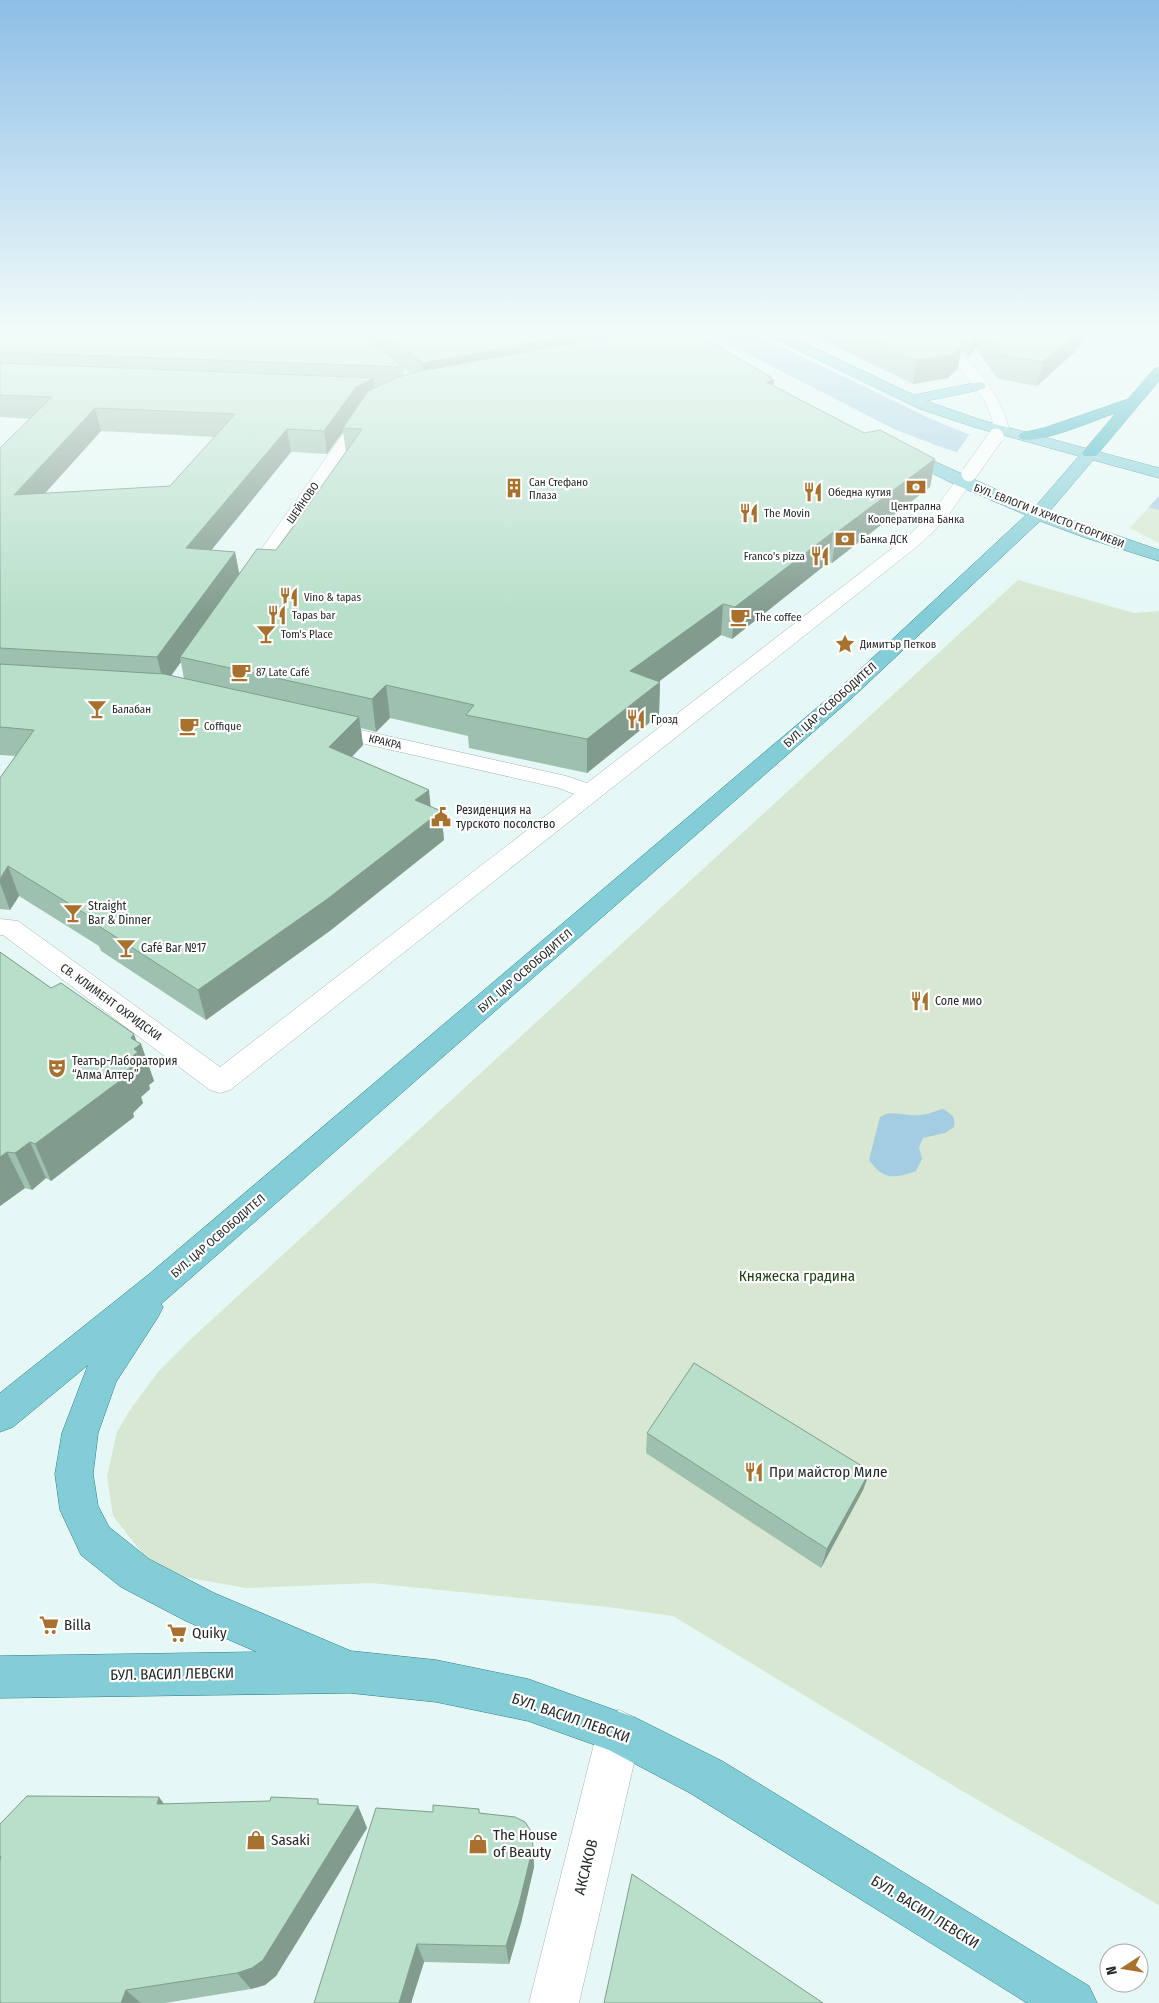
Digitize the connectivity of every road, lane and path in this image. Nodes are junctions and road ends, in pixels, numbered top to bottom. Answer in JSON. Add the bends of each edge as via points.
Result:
{"nodes":[{"id":1,"x":355,"y":428,"type":"edge"},
{"id":2,"x":987,"y":428,"type":"edge"},
{"id":3,"x":999,"y":428,"type":"edge"},
{"id":4,"x":1057,"y":428,"type":"edge"},
{"id":5,"x":1111,"y":428,"type":"edge"},
{"id":6,"x":999,"y":433,"type":"junction"},
{"id":7,"x":1026,"y":436,"type":"junction"},
{"id":8,"x":886,"y":445,"type":"edge"},
{"id":9,"x":1087,"y":458,"type":"junction"},
{"id":10,"x":1159,"y":473,"type":"edge"},
{"id":11,"x":966,"y":478,"type":"junction"},
{"id":12,"x":1043,"y":508,"type":"junction"},
{"id":13,"x":1159,"y":556,"type":"edge"},
{"id":14,"x":242,"y":592,"type":"edge"},
{"id":15,"x":304,"y":724,"type":"edge"},
{"id":16,"x":589,"y":792,"type":"junction"},
{"id":17,"x":0,"y":927,"type":"edge"},
{"id":18,"x":160,"y":1286,"type":"junction"},
{"id":19,"x":0,"y":1415,"type":"edge"},
{"id":20,"x":350,"y":1672,"type":"junction"},
{"id":21,"x":0,"y":1676,"type":"edge"},
{"id":22,"x":619,"y":1732,"type":"junction"},
{"id":23,"x":554,"y":2003,"type":"edge"},
{"id":24,"x":1072,"y":2003,"type":"edge"}],
"edges":[{"from":1,"to":14,"type":"street","name":"ШЕЙНОВО"},
{"from":2,"to":6,"type":"main road"},
{"from":3,"to":6,"type":"street"},
{"from":4,"to":7,"type":"highway"},
{"from":5,"to":9,"type":"highway"},
{"from":6,"to":7,"type":"main road"},
{"from":6,"to":11,"type":"street","bridge":true},
{"from":7,"to":9,"type":"main road"},
{"from":8,"to":11,"type":"main road","name":"БУЛ. ЕВЛОГИ И ХРИСТО ГЕОРГИЕВИ"},
{"from":9,"to":10,"type":"main road"},
{"from":9,"to":12,"type":"main road","name":"БУЛ. ЦАР ОСВОБОДИТЕЛ"},
{"from":11,"to":12,"type":"main road","name":"БУЛ. ЕВЛОГИ И ХРИСТО ГЕОРГИЕВИ"},
{"from":11,"to":16,"type":"street","via":[[939,516],[913,541]]},
{"from":12,"to":13,"type":"main road","name":"БУЛ. ЕВЛОГИ И ХРИСТО ГЕОРГИЕВИ","via":[[1104,540]]},
{"from":12,"to":18,"type":"main road","name":"БУЛ. ЦАР ОСВОБОДИТЕЛ","via":[[845,694]]},
{"from":15,"to":16,"type":"street","name":"КРАКРА","via":[[566,783]]},
{"from":16,"to":17,"type":"street","name":"СВ. КЛИМЕНТ ОХРИДСКИ","via":[[220,1082],[9,927]]},
{"from":18,"to":19,"type":"main road","name":"БУЛ. ЦАР ОСВОБОДИТЕЛ"},
{"from":18,"to":20,"type":"main road","via":[[101,1375],[80,1433],[74,1474],[79,1510],[95,1541],[135,1573],[200,1607]]},
{"from":20,"to":21,"type":"main road","name":"БУЛ. ВАСИЛ ЛЕВСКИ"},
{"from":20,"to":22,"type":"main road","name":"БУЛ. ВАСИЛ ЛЕВСКИ","via":[[436,1681],[528,1700]]},
{"from":22,"to":23,"type":"street","name":"АКСАКОВ"},
{"from":22,"to":24,"type":"main road","name":"БУЛ. ВАСИЛ ЛЕВСКИ","via":[[706,1777]]}]}
